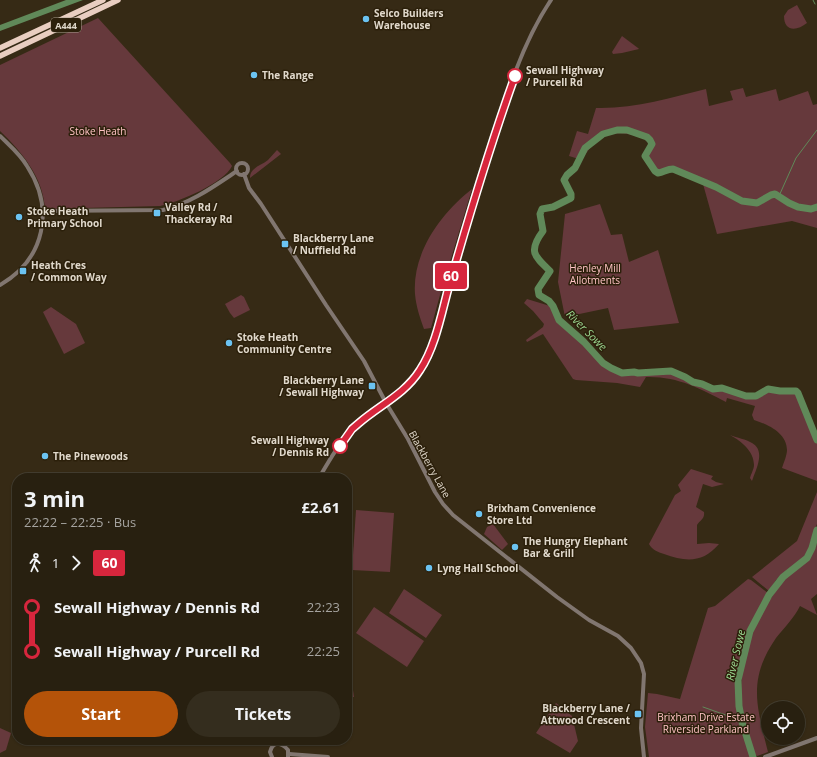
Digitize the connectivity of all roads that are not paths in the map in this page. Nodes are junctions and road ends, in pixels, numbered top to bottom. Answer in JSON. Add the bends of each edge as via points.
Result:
{"nodes":[{"id":1,"x":103,"y":0,"type":"edge"},
{"id":2,"x":118,"y":0,"type":"edge"},
{"id":3,"x":551,"y":0,"type":"edge"},
{"id":4,"x":0,"y":47,"type":"edge"},
{"id":5,"x":0,"y":56,"type":"edge"},
{"id":6,"x":0,"y":136,"type":"edge"},
{"id":7,"x":237,"y":171,"type":"junction"},
{"id":8,"x":244,"y":174,"type":"junction"},
{"id":9,"x":43,"y":211,"type":"junction"},
{"id":10,"x":0,"y":285,"type":"edge"},
{"id":11,"x":386,"y":403,"type":"junction"},
{"id":12,"x":322,"y":473,"type":"edge"},
{"id":13,"x":817,"y":738,"type":"edge"},
{"id":14,"x":274,"y":745,"type":"edge"},
{"id":15,"x":283,"y":745,"type":"edge"},
{"id":16,"x":288,"y":755,"type":"edge"},
{"id":17,"x":272,"y":757,"type":"edge"},
{"id":18,"x":328,"y":757,"type":"edge"},
{"id":19,"x":644,"y":757,"type":"edge"},
{"id":20,"x":765,"y":757,"type":"edge"}],
"edges":[{"from":1,"to":4,"type":"highway","number":"A444"},
{"from":2,"to":5,"type":"highway","number":"A444"},
{"from":3,"to":11,"type":"street","via":[[523,54],[498,123],[429,353],[412,381]]},
{"from":6,"to":9,"type":"street","via":[[28,167],[39,188]]},
{"from":7,"to":8,"type":"street"},
{"from":7,"to":8,"type":"street","via":[[237,165],[244,163],[248,168]]},
{"from":7,"to":9,"type":"street","via":[[205,193],[159,210]]},
{"from":8,"to":11,"type":"street","name":"Blackberry Lane","via":[[249,188],[364,361]]},
{"from":9,"to":10,"type":"street","via":[[41,236],[32,255],[19,272]]},
{"from":11,"to":12,"type":"street","via":[[352,429]]},
{"from":11,"to":19,"type":"street","name":"Blackberry Lane","via":[[443,504],[557,597],[589,620],[618,636],[631,648],[641,663],[644,674],[641,728]]},
{"from":13,"to":20,"type":"street"},
{"from":14,"to":17,"type":"street","via":[[270,749]]},
{"from":15,"to":16,"type":"street"},
{"from":16,"to":18,"type":"street"}]}
